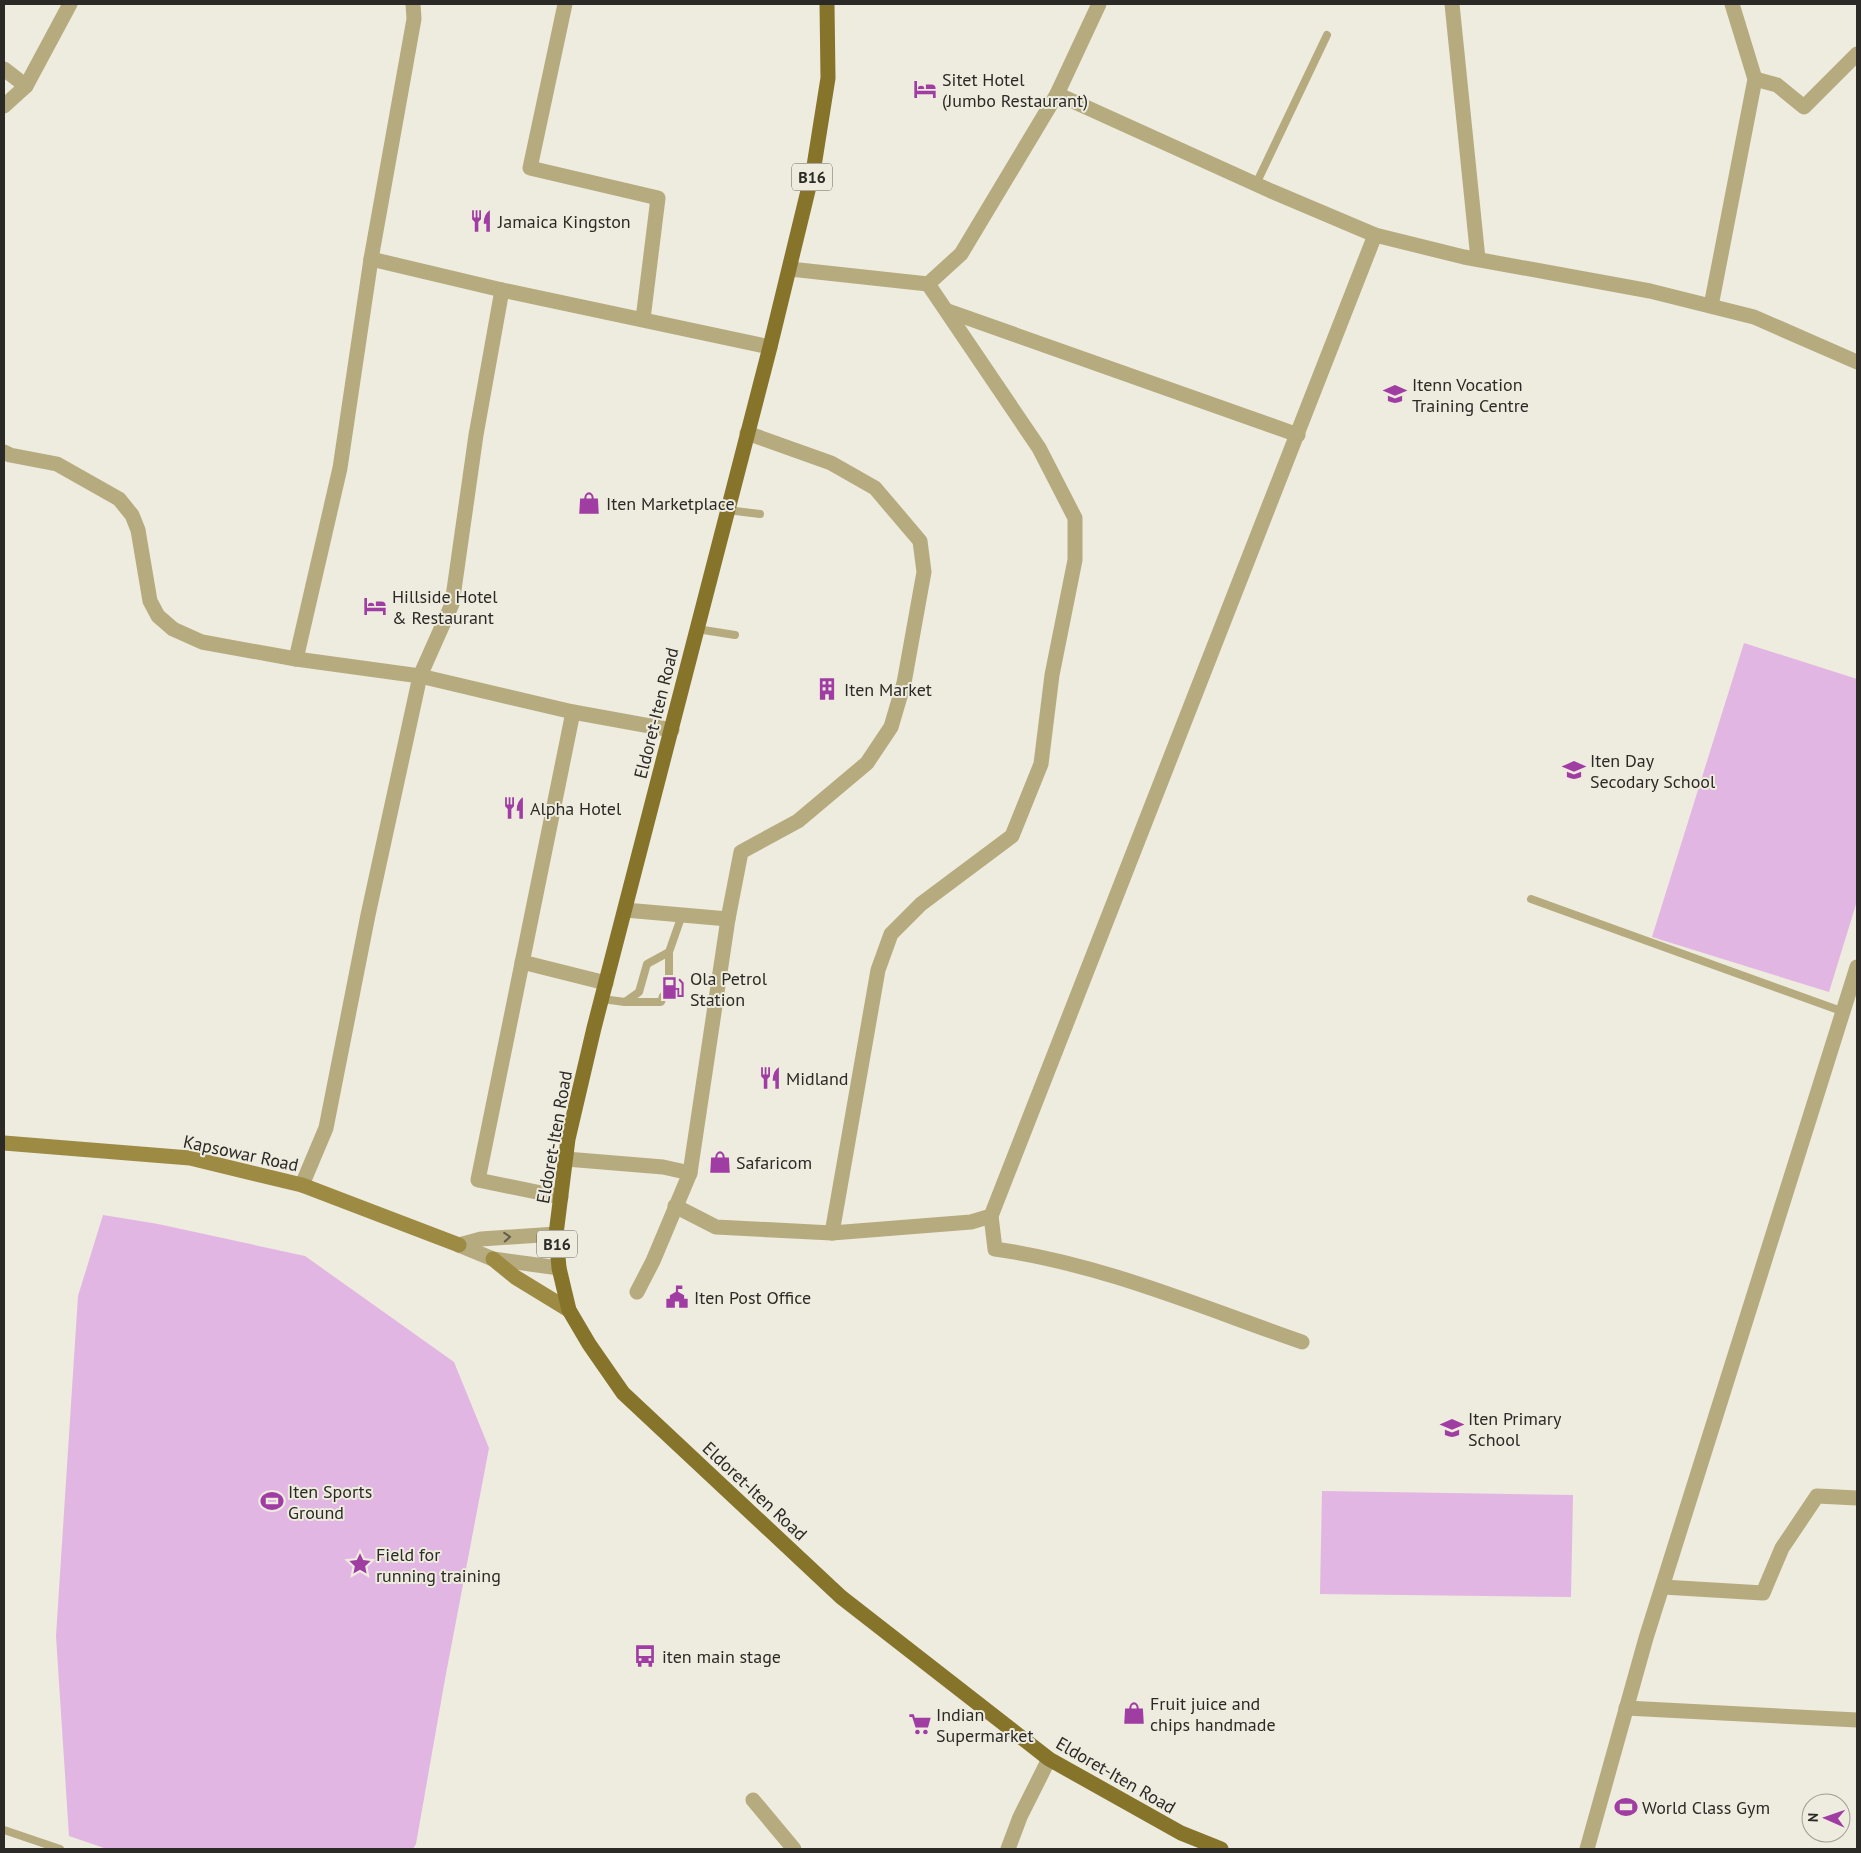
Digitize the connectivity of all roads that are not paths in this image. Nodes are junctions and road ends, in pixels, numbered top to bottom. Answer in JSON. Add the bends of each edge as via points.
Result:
{"nodes":[{"id":1,"x":70,"y":4,"type":"edge"},
{"id":2,"x":413,"y":4,"type":"edge"},
{"id":3,"x":565,"y":4,"type":"edge"},
{"id":4,"x":827,"y":4,"type":"edge"},
{"id":5,"x":1086,"y":4,"type":"edge"},
{"id":6,"x":1099,"y":4,"type":"edge"},
{"id":7,"x":1452,"y":4,"type":"edge"},
{"id":8,"x":1732,"y":4,"type":"edge"},
{"id":9,"x":1090,"y":24,"type":"junction"},
{"id":10,"x":1327,"y":35,"type":"dead end"},
{"id":11,"x":1857,"y":54,"type":"edge"},
{"id":12,"x":4,"y":69,"type":"edge"},
{"id":13,"x":1755,"y":78,"type":"junction"},
{"id":14,"x":26,"y":86,"type":"junction"},
{"id":15,"x":1057,"y":94,"type":"junction"},
{"id":16,"x":4,"y":106,"type":"edge"},
{"id":17,"x":1256,"y":184,"type":"junction"},
{"id":18,"x":1375,"y":235,"type":"junction"},
{"id":19,"x":371,"y":259,"type":"junction"},
{"id":20,"x":1478,"y":259,"type":"junction"},
{"id":21,"x":790,"y":269,"type":"junction"},
{"id":22,"x":928,"y":284,"type":"junction"},
{"id":23,"x":502,"y":290,"type":"junction"},
{"id":24,"x":1711,"y":306,"type":"junction"},
{"id":25,"x":948,"y":311,"type":"junction"},
{"id":26,"x":643,"y":319,"type":"junction"},
{"id":27,"x":770,"y":347,"type":"junction"},
{"id":28,"x":1857,"y":362,"type":"edge"},
{"id":29,"x":747,"y":433,"type":"junction"},
{"id":30,"x":1298,"y":435,"type":"junction"},
{"id":31,"x":4,"y":452,"type":"edge"},
{"id":32,"x":727,"y":510,"type":"junction"},
{"id":33,"x":760,"y":514,"type":"dead end"},
{"id":34,"x":697,"y":629,"type":"junction"},
{"id":35,"x":735,"y":635,"type":"dead end"},
{"id":36,"x":296,"y":659,"type":"junction"},
{"id":37,"x":420,"y":676,"type":"junction"},
{"id":38,"x":573,"y":712,"type":"junction"},
{"id":39,"x":672,"y":730,"type":"junction"},
{"id":40,"x":1531,"y":899,"type":"dead end"},
{"id":41,"x":625,"y":910,"type":"junction"},
{"id":42,"x":682,"y":915,"type":"junction"},
{"id":43,"x":728,"y":919,"type":"junction"},
{"id":44,"x":669,"y":952,"type":"junction"},
{"id":45,"x":522,"y":962,"type":"junction"},
{"id":46,"x":1857,"y":967,"type":"edge"},
{"id":47,"x":669,"y":974,"type":"dead end"},
{"id":48,"x":606,"y":983,"type":"junction"},
{"id":49,"x":663,"y":996,"type":"dead end"},
{"id":50,"x":602,"y":999,"type":"junction"},
{"id":51,"x":625,"y":1002,"type":"junction"},
{"id":52,"x":1844,"y":1012,"type":"junction"},
{"id":53,"x":4,"y":1143,"type":"edge"},
{"id":54,"x":566,"y":1159,"type":"junction"},
{"id":55,"x":690,"y":1173,"type":"junction"},
{"id":56,"x":302,"y":1185,"type":"junction"},
{"id":57,"x":561,"y":1197,"type":"junction"},
{"id":58,"x":675,"y":1206,"type":"junction"},
{"id":59,"x":991,"y":1216,"type":"junction"},
{"id":60,"x":832,"y":1233,"type":"junction"},
{"id":61,"x":556,"y":1234,"type":"junction"},
{"id":62,"x":459,"y":1244,"type":"junction"},
{"id":63,"x":493,"y":1259,"type":"junction"},
{"id":64,"x":559,"y":1268,"type":"junction"},
{"id":65,"x":637,"y":1292,"type":"dead end"},
{"id":66,"x":569,"y":1310,"type":"junction"},
{"id":67,"x":1302,"y":1342,"type":"dead end"},
{"id":68,"x":1857,"y":1498,"type":"edge"},
{"id":69,"x":1663,"y":1587,"type":"junction"},
{"id":70,"x":1626,"y":1708,"type":"junction"},
{"id":71,"x":1857,"y":1720,"type":"edge"},
{"id":72,"x":1049,"y":1759,"type":"junction"},
{"id":73,"x":753,"y":1800,"type":"dead end"},
{"id":74,"x":4,"y":1830,"type":"edge"},
{"id":75,"x":60,"y":1849,"type":"edge"},
{"id":76,"x":794,"y":1849,"type":"edge"},
{"id":77,"x":1008,"y":1849,"type":"edge"},
{"id":78,"x":1220,"y":1849,"type":"edge"},
{"id":79,"x":1587,"y":1849,"type":"edge"}],
"edges":[{"from":1,"to":14,"type":"street"},
{"from":2,"to":19,"type":"street","via":[[414,19]]},
{"from":3,"to":26,"type":"street","via":[[530,168],[658,198]]},
{"from":4,"to":21,"type":"main road","number":"B16","via":[[828,78],[814,166]]},
{"from":5,"to":9,"type":"street"},
{"from":6,"to":9,"type":"street"},
{"from":7,"to":20,"type":"street"},
{"from":8,"to":13,"type":"street"},
{"from":9,"to":15,"type":"street"},
{"from":10,"to":17,"type":"lane"},
{"from":11,"to":13,"type":"street","via":[[1804,107],[1777,85]]},
{"from":12,"to":14,"type":"street"},
{"from":13,"to":24,"type":"street"},
{"from":14,"to":16,"type":"street"},
{"from":15,"to":17,"type":"street"},
{"from":15,"to":22,"type":"street","via":[[961,254]]},
{"from":17,"to":18,"type":"street"},
{"from":18,"to":20,"type":"street"},
{"from":18,"to":30,"type":"street"},
{"from":19,"to":23,"type":"street"},
{"from":19,"to":36,"type":"street","via":[[340,468]]},
{"from":20,"to":24,"type":"street","via":[[1650,291]]},
{"from":21,"to":22,"type":"street"},
{"from":21,"to":27,"type":"main road","number":"B16"},
{"from":22,"to":25,"type":"street"},
{"from":23,"to":26,"type":"street"},
{"from":23,"to":37,"type":"street","via":[[476,435],[452,604]]},
{"from":24,"to":28,"type":"street","via":[[1754,317]]},
{"from":25,"to":30,"type":"street"},
{"from":25,"to":60,"type":"street","via":[[1039,448],[1075,518],[1074,560],[1052,674],[1041,764],[1012,836],[921,904],[891,934],[878,970]]},
{"from":26,"to":27,"type":"street"},
{"from":27,"to":29,"type":"main road","name":"Eldoret-Iten Road","number":"B16"},
{"from":29,"to":32,"type":"main road","name":"Eldoret-Iten Road","number":"B16"},
{"from":29,"to":43,"type":"street","via":[[832,463],[875,488],[920,541],[924,572],[904,683],[891,727],[867,763],[798,821],[741,852]]},
{"from":30,"to":59,"type":"street"},
{"from":31,"to":36,"type":"street","via":[[57,464],[119,499],[132,515],[138,530],[150,601],[158,616],[173,629],[202,642]]},
{"from":32,"to":33,"type":"lane"},
{"from":32,"to":34,"type":"main road","name":"Eldoret-Iten Road","number":"B16"},
{"from":34,"to":35,"type":"lane"},
{"from":34,"to":39,"type":"main road","name":"Eldoret-Iten Road","number":"B16"},
{"from":36,"to":37,"type":"street"},
{"from":37,"to":38,"type":"street"},
{"from":37,"to":56,"type":"street","via":[[326,1128]]},
{"from":38,"to":39,"type":"street"},
{"from":38,"to":45,"type":"street"},
{"from":39,"to":41,"type":"main road","name":"Eldoret-Iten Road","number":"B16"},
{"from":40,"to":52,"type":"lane"},
{"from":41,"to":42,"type":"street"},
{"from":41,"to":48,"type":"main road","name":"Eldoret-Iten Road","number":"B16"},
{"from":42,"to":43,"type":"street"},
{"from":42,"to":44,"type":"lane"},
{"from":43,"to":55,"type":"street"},
{"from":44,"to":47,"type":"lane"},
{"from":44,"to":51,"type":"lane","via":[[647,964],[639,992]]},
{"from":45,"to":48,"type":"street"},
{"from":45,"to":57,"type":"street","via":[[478,1180]]},
{"from":46,"to":52,"type":"street"},
{"from":48,"to":50,"type":"main road","name":"Eldoret-Iten Road","number":"B16"},
{"from":49,"to":51,"type":"lane","via":[[661,1002]]},
{"from":50,"to":51,"type":"lane"},
{"from":50,"to":54,"type":"main road","name":"Eldoret-Iten Road","number":"B16"},
{"from":52,"to":69,"type":"street"},
{"from":53,"to":56,"type":"main road","name":"Kapsowar Road","via":[[190,1158]]},
{"from":54,"to":55,"type":"street","via":[[663,1167]]},
{"from":54,"to":57,"type":"main road","name":"Eldoret-Iten Road","number":"B16"},
{"from":55,"to":58,"type":"street"},
{"from":56,"to":62,"type":"main road","name":"Kapsowar Road"},
{"from":57,"to":61,"type":"main road","name":"Eldoret-Iten Road","number":"B16"},
{"from":58,"to":60,"type":"street","via":[[716,1227]]},
{"from":58,"to":65,"type":"street"},
{"from":59,"to":60,"type":"street","via":[[971,1222]]},
{"from":59,"to":67,"type":"street","via":[[996,1248],[1096,1270]]},
{"from":62,"to":61,"type":"street","one_way":true,"via":[[481,1239]]},
{"from":61,"to":64,"type":"main road","name":"Eldoret-Iten Road","number":"B16"},
{"from":62,"to":63,"type":"street","name":"Kapsowar Road"},
{"from":63,"to":64,"type":"street","name":"Kapsowar Road"},
{"from":63,"to":66,"type":"main road","via":[[514,1277]]},
{"from":64,"to":66,"type":"main road","name":"Eldoret-Iten Road","number":"B16"},
{"from":66,"to":72,"type":"main road","name":"Eldoret-Iten Road","number":"B16","via":[[623,1393],[644,1414],[841,1597]]},
{"from":68,"to":69,"type":"street","via":[[1817,1496],[1782,1548],[1763,1593]]},
{"from":69,"to":70,"type":"street"},
{"from":70,"to":71,"type":"street"},
{"from":70,"to":79,"type":"street"},
{"from":72,"to":77,"type":"street"},
{"from":72,"to":78,"type":"main road","name":"Eldoret-Iten Road","number":"B16","via":[[1180,1833]]},
{"from":73,"to":76,"type":"street"},
{"from":74,"to":75,"type":"lane"}]}
